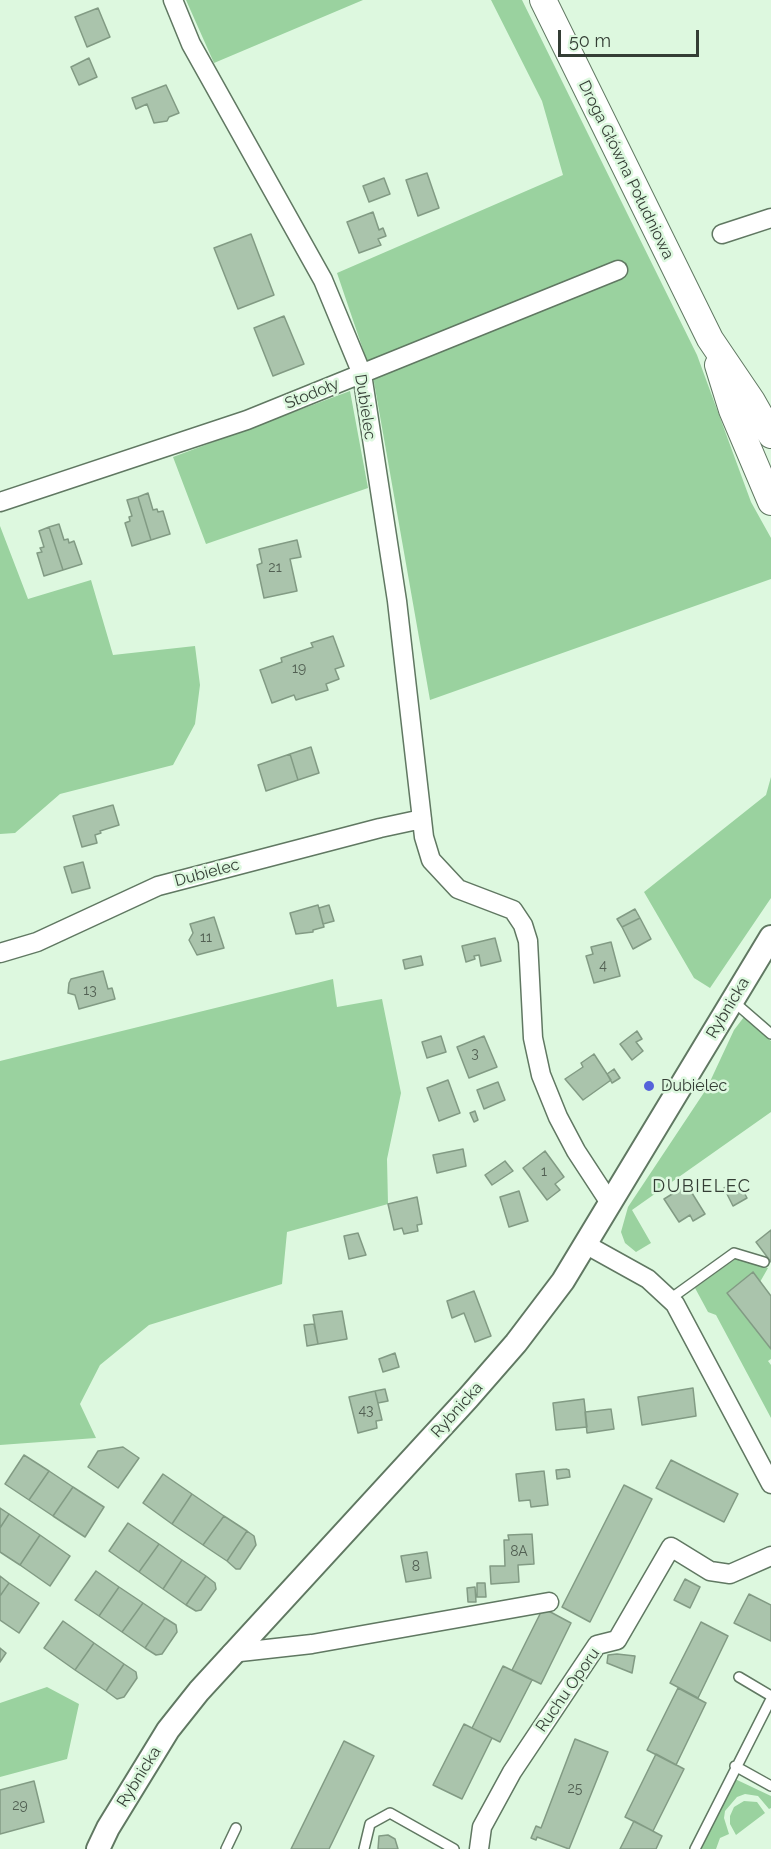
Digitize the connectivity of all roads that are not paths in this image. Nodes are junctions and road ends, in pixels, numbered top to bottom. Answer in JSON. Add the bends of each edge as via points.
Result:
{"nodes":[{"id":1,"x":172,"y":0,"type":"edge"},
{"id":2,"x":543,"y":0,"type":"edge"},
{"id":3,"x":771,"y":218,"type":"edge"},
{"id":4,"x":723,"y":234,"type":"dead end"},
{"id":5,"x":618,"y":270,"type":"dead end"},
{"id":6,"x":710,"y":339,"type":"junction"},
{"id":7,"x":362,"y":374,"type":"junction"},
{"id":8,"x":771,"y":435,"type":"edge"},
{"id":9,"x":0,"y":502,"type":"edge"},
{"id":10,"x":771,"y":502,"type":"edge"},
{"id":11,"x":422,"y":819,"type":"junction"},
{"id":12,"x":768,"y":949,"type":"edge"},
{"id":13,"x":0,"y":953,"type":"edge"},
{"id":14,"x":733,"y":1001,"type":"junction"},
{"id":15,"x":771,"y":1034,"type":"edge"},
{"id":16,"x":610,"y":1203,"type":"junction"},
{"id":17,"x":585,"y":1244,"type":"junction"},
{"id":18,"x":764,"y":1262,"type":"dead end"},
{"id":19,"x":670,"y":1299,"type":"junction"},
{"id":20,"x":771,"y":1484,"type":"edge"},
{"id":21,"x":771,"y":1556,"type":"edge"},
{"id":22,"x":549,"y":1602,"type":"dead end"},
{"id":23,"x":231,"y":1653,"type":"junction"},
{"id":24,"x":739,"y":1677,"type":"dead end"},
{"id":25,"x":771,"y":1697,"type":"edge"},
{"id":26,"x":735,"y":1766,"type":"junction"},
{"id":27,"x":771,"y":1786,"type":"edge"},
{"id":28,"x":236,"y":1828,"type":"dead end"},
{"id":29,"x":98,"y":1849,"type":"edge"},
{"id":30,"x":226,"y":1849,"type":"edge"},
{"id":31,"x":364,"y":1849,"type":"edge"},
{"id":32,"x":454,"y":1849,"type":"edge"},
{"id":33,"x":479,"y":1849,"type":"edge"},
{"id":34,"x":695,"y":1849,"type":"edge"}],
"edges":[{"from":1,"to":7,"type":"street","name":"Dubielec","via":[[190,44],[323,280]]},
{"from":2,"to":6,"type":"main road","name":"Droga Główna Południowa"},
{"from":3,"to":4,"type":"street"},
{"from":5,"to":7,"type":"street","name":"Stodoły"},
{"from":6,"to":8,"type":"main road","name":"Droga Główna Południowa"},
{"from":6,"to":10,"type":"main road","name":"Droga Główna Południowa","via":[[732,410]]},
{"from":7,"to":9,"type":"street","name":"Stodoły","via":[[247,420]]},
{"from":7,"to":11,"type":"street","name":"Dubielec","via":[[397,601]]},
{"from":11,"to":13,"type":"street","name":"Dubielec","via":[[158,886],[37,942]]},
{"from":11,"to":16,"type":"street","name":"Dubielec","via":[[431,860],[441,873],[458,889],[513,910],[523,925],[528,942],[533,1038],[541,1075],[576,1151]]},
{"from":12,"to":14,"type":"street","name":"Rybnicka"},
{"from":14,"to":15,"type":"lane"},
{"from":14,"to":16,"type":"street","name":"Rybnicka"},
{"from":16,"to":17,"type":"street","name":"Rybnicka"},
{"from":17,"to":19,"type":"street","via":[[642,1275]]},
{"from":17,"to":23,"type":"street","name":"Rybnicka","via":[[563,1281],[516,1343]]},
{"from":18,"to":19,"type":"lane","via":[[734,1253]]},
{"from":19,"to":20,"type":"street"},
{"from":21,"to":33,"type":"street","name":"Ruchu Oporu","via":[[730,1574],[710,1571],[671,1547],[617,1640],[597,1645],[513,1772],[482,1827]]},
{"from":22,"to":23,"type":"street","via":[[312,1644]]},
{"from":23,"to":29,"type":"street","name":"Rybnicka","via":[[168,1730]]},
{"from":24,"to":25,"type":"lane"},
{"from":25,"to":26,"type":"lane"},
{"from":26,"to":27,"type":"lane"},
{"from":26,"to":34,"type":"lane"},
{"from":28,"to":30,"type":"lane"},
{"from":31,"to":32,"type":"lane","via":[[370,1824],[390,1813]]}]}
